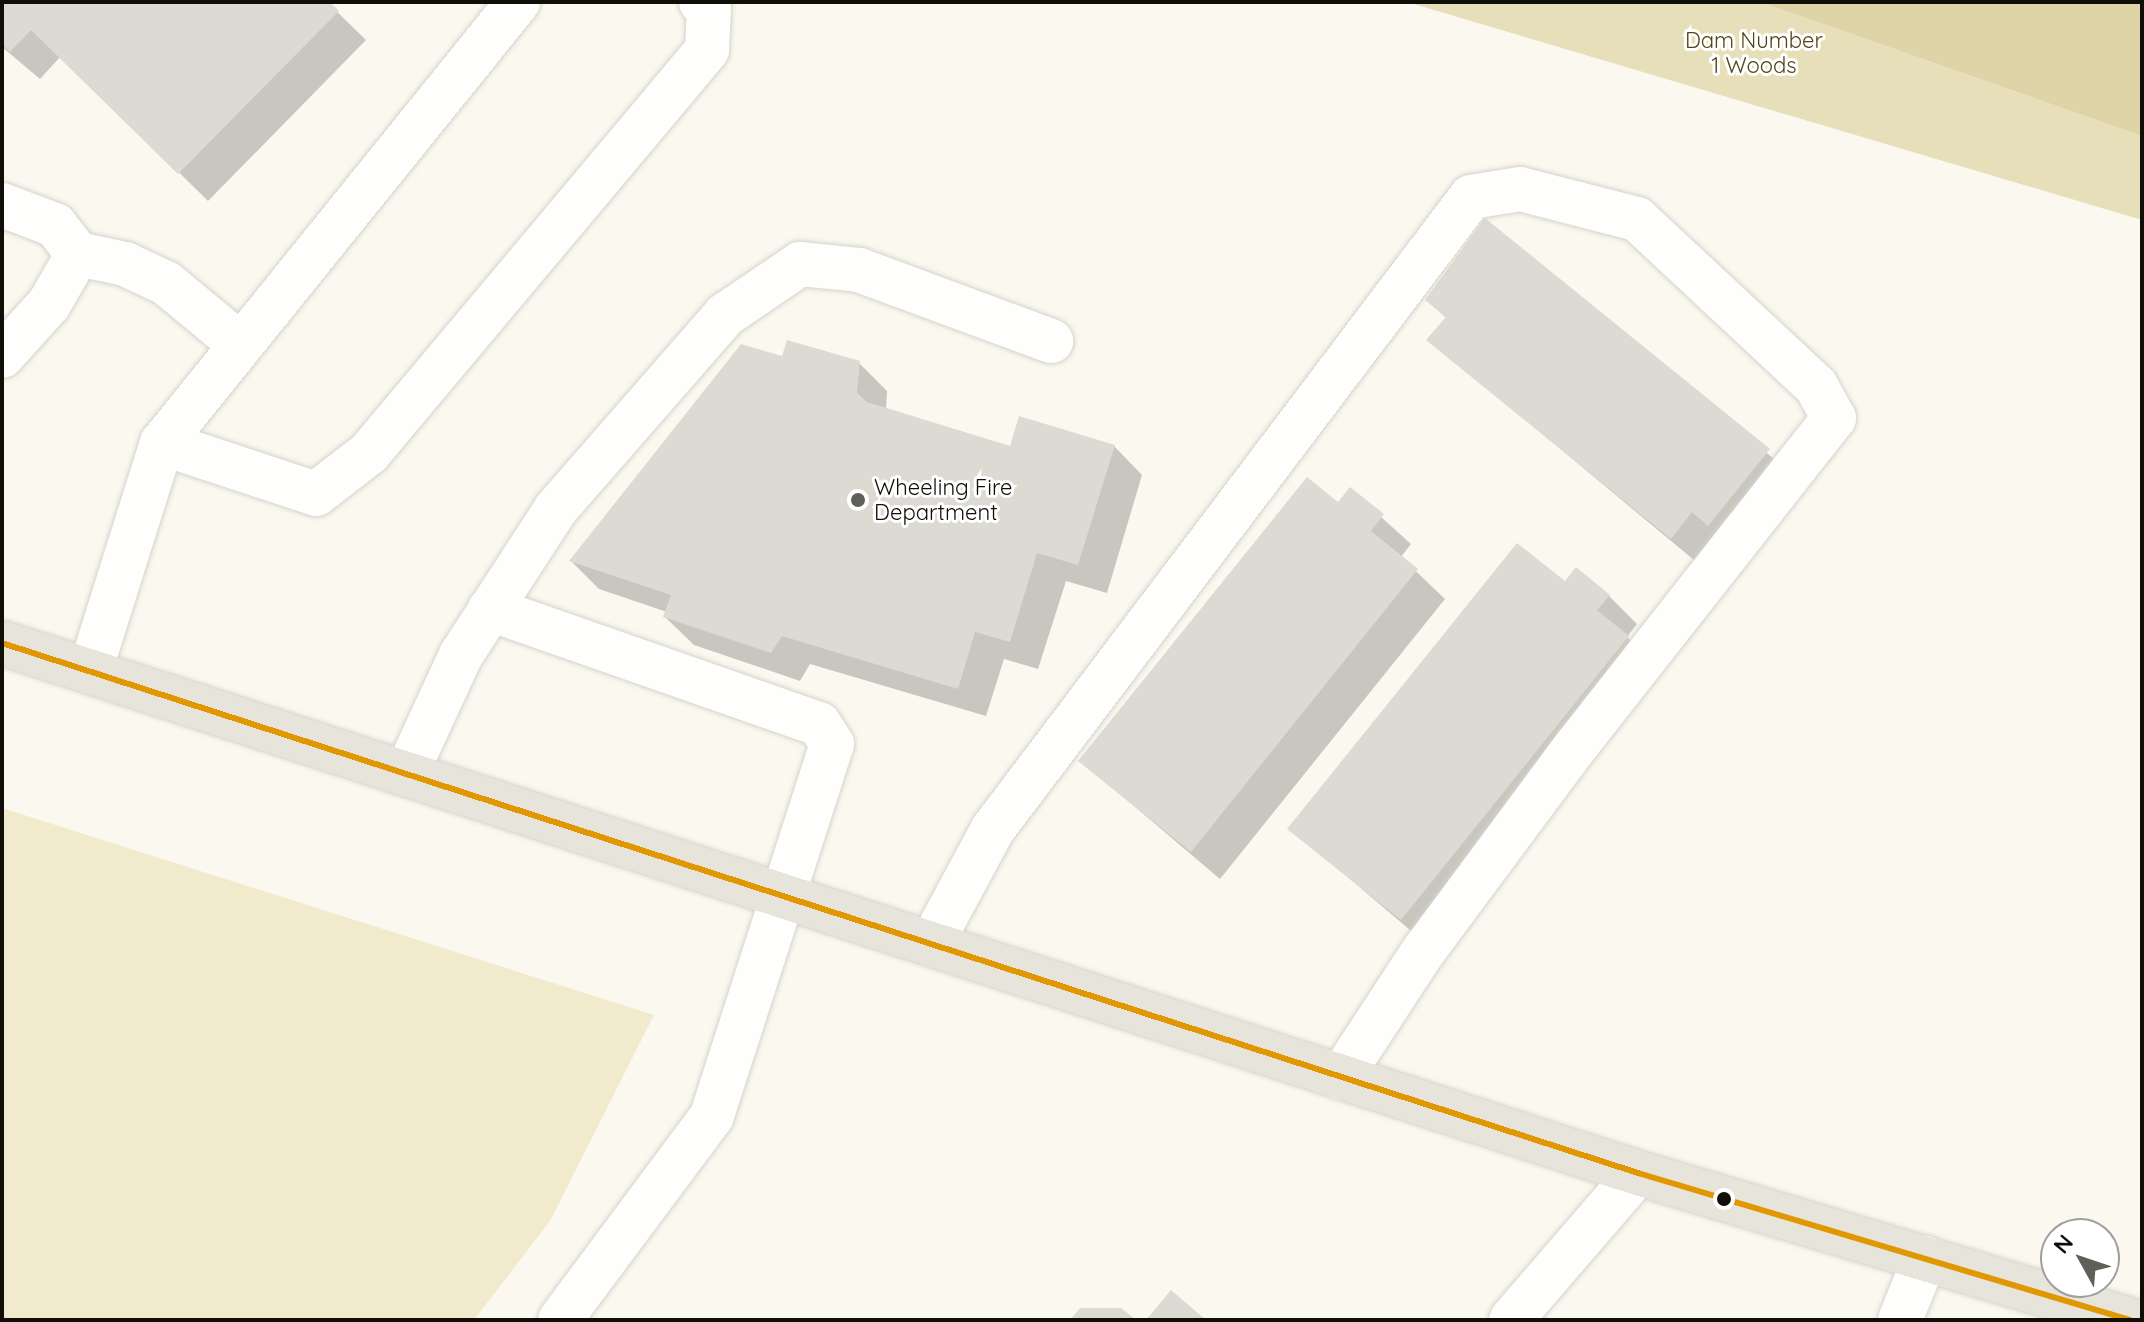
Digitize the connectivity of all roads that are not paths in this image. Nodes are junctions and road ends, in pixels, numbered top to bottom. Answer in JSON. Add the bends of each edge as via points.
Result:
{"nodes":[{"id":1,"x":518,"y":2,"type":"edge"},
{"id":2,"x":701,"y":2,"type":"edge"},
{"id":3,"x":2,"y":205,"type":"edge"},
{"id":4,"x":78,"y":254,"type":"junction"},
{"id":5,"x":1051,"y":341,"type":"dead end"},
{"id":6,"x":241,"y":345,"type":"junction"},
{"id":7,"x":2,"y":356,"type":"edge"},
{"id":8,"x":162,"y":443,"type":"junction"},
{"id":9,"x":490,"y":609,"type":"junction"},
{"id":10,"x":2,"y":643,"type":"edge"},
{"id":11,"x":90,"y":671,"type":"junction"},
{"id":12,"x":406,"y":774,"type":"junction"},
{"id":13,"x":784,"y":897,"type":"junction"},
{"id":14,"x":931,"y":944,"type":"junction"},
{"id":15,"x":1341,"y":1077,"type":"junction"},
{"id":16,"x":1638,"y":1173,"type":"junction"},
{"id":17,"x":1925,"y":1258,"type":"junction"},
{"id":18,"x":560,"y":1320,"type":"edge"},
{"id":19,"x":1511,"y":1320,"type":"edge"},
{"id":20,"x":1900,"y":1320,"type":"edge"},
{"id":21,"x":2130,"y":1320,"type":"edge"}],
"edges":[{"from":1,"to":6,"type":"street"},
{"from":2,"to":8,"type":"street","via":[[709,8],[707,50],[369,453],[316,494]]},
{"from":3,"to":4,"type":"street","via":[[55,225]]},
{"from":4,"to":6,"type":"street","via":[[125,264],[166,283]]},
{"from":4,"to":7,"type":"street","via":[[49,304]]},
{"from":5,"to":9,"type":"street","via":[[859,270],[800,264],[725,315],[555,510]]},
{"from":6,"to":8,"type":"street"},
{"from":8,"to":11,"type":"street"},
{"from":9,"to":12,"type":"street","via":[[461,655]]},
{"from":9,"to":13,"type":"street","via":[[819,724],[832,744]]},
{"from":10,"to":11,"type":"main road"},
{"from":11,"to":12,"type":"main road"},
{"from":12,"to":13,"type":"main road"},
{"from":13,"to":14,"type":"main road"},
{"from":13,"to":18,"type":"street","via":[[712,1116]]},
{"from":14,"to":15,"type":"main road"},
{"from":14,"to":15,"type":"street","via":[[993,829],[1471,197],[1520,189],[1637,219],[1816,386],[1834,418],[1575,747],[1424,950]]},
{"from":15,"to":16,"type":"main road"},
{"from":16,"to":17,"type":"main road"},
{"from":16,"to":19,"type":"street"},
{"from":17,"to":20,"type":"street"},
{"from":17,"to":21,"type":"main road"}]}
